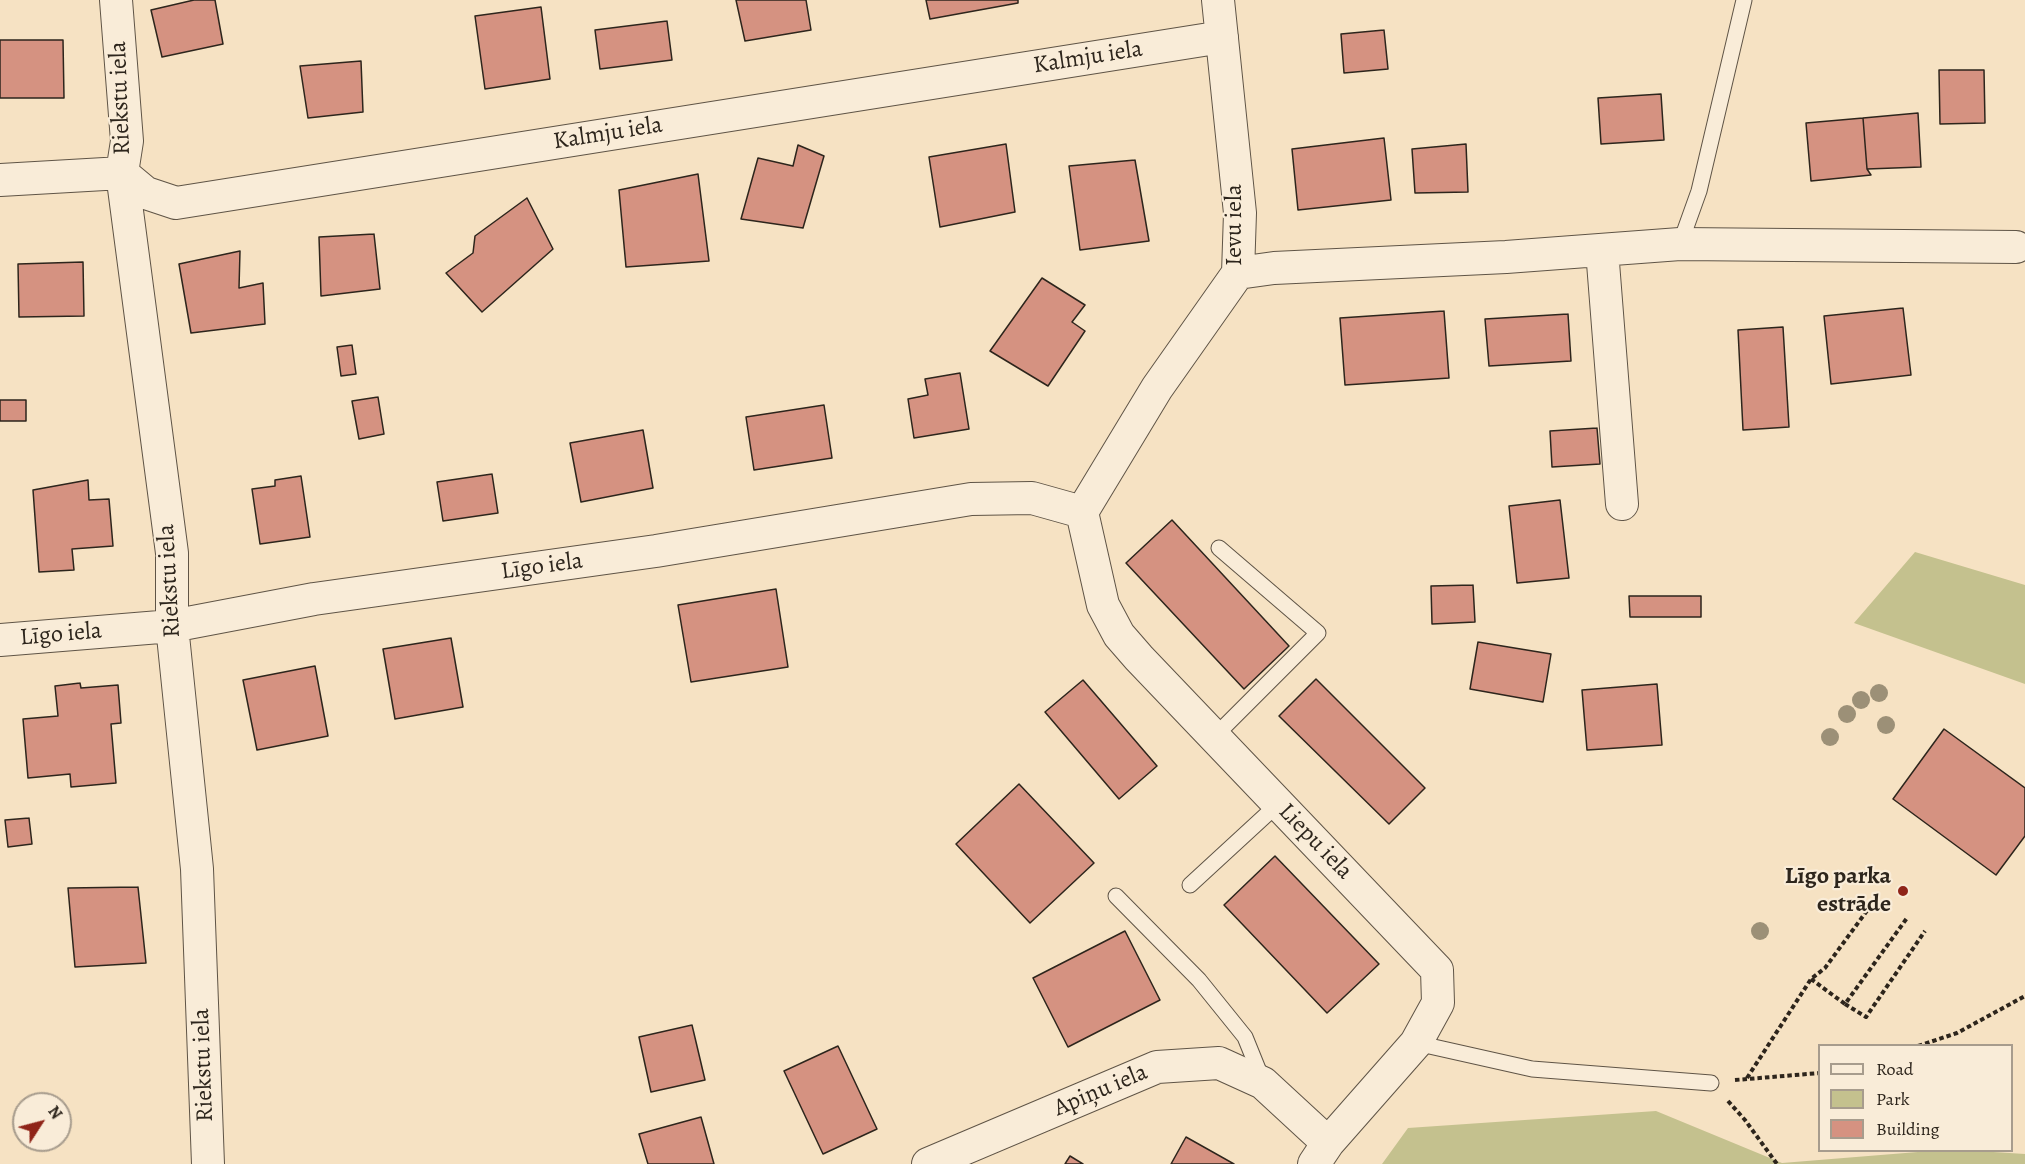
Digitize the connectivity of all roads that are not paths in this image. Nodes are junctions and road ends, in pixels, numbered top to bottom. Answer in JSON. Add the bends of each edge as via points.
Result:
{"nodes":[{"id":1,"x":116,"y":0,"type":"edge"},
{"id":2,"x":1218,"y":0,"type":"edge"},
{"id":3,"x":1744,"y":0,"type":"edge"},
{"id":4,"x":1222,"y":37,"type":"junction"},
{"id":5,"x":122,"y":173,"type":"junction"},
{"id":6,"x":0,"y":180,"type":"edge"},
{"id":7,"x":1680,"y":244,"type":"junction"},
{"id":8,"x":1602,"y":250,"type":"junction"},
{"id":9,"x":2020,"y":253,"type":"edge"},
{"id":10,"x":1238,"y":273,"type":"junction"},
{"id":11,"x":1622,"y":504,"type":"dead end"},
{"id":12,"x":1082,"y":512,"type":"junction"},
{"id":13,"x":1219,"y":548,"type":"dead end"},
{"id":14,"x":172,"y":626,"type":"junction"},
{"id":15,"x":0,"y":639,"type":"edge"},
{"id":16,"x":1214,"y":738,"type":"junction"},
{"id":17,"x":1278,"y":804,"type":"junction"},
{"id":18,"x":1190,"y":885,"type":"dead end"},
{"id":19,"x":1116,"y":896,"type":"dead end"},
{"id":20,"x":1416,"y":1043,"type":"junction"},
{"id":21,"x":1263,"y":1083,"type":"junction"},
{"id":22,"x":1711,"y":1083,"type":"road end"},
{"id":23,"x":1321,"y":1154,"type":"edge"},
{"id":24,"x":208,"y":1164,"type":"edge"},
{"id":25,"x":928,"y":1164,"type":"edge"}],
"edges":[{"from":1,"to":5,"type":"street","name":"Riekstu iela","via":[[127,141]]},
{"from":2,"to":4,"type":"street","name":"Ievu iela"},
{"from":3,"to":7,"type":"lane","via":[[1699,191]]},
{"from":4,"to":5,"type":"street","name":"Kalmju iela","via":[[176,202],[146,193]]},
{"from":4,"to":10,"type":"street","name":"Ievu iela","via":[[1240,213]]},
{"from":5,"to":6,"type":"street"},
{"from":5,"to":14,"type":"street","name":"Riekstu iela","via":[[172,553]]},
{"from":7,"to":8,"type":"street"},
{"from":7,"to":9,"type":"street"},
{"from":8,"to":10,"type":"street"},
{"from":8,"to":11,"type":"street"},
{"from":10,"to":12,"type":"street","name":"Ievu iela","via":[[1157,388]]},
{"from":12,"to":14,"type":"street","name":"Līgo iela","via":[[1032,498],[972,500],[656,551],[314,599]]},
{"from":12,"to":16,"type":"street","name":"Liepu iela","via":[[1103,605],[1119,635]]},
{"from":13,"to":16,"type":"lane","via":[[1318,633]]},
{"from":14,"to":15,"type":"street","name":"Līgo iela"},
{"from":14,"to":24,"type":"street","name":"Riekstu iela","via":[[197,869]]},
{"from":16,"to":17,"type":"street","name":"Liepu iela"},
{"from":17,"to":18,"type":"lane"},
{"from":17,"to":20,"type":"street","name":"Liepu iela","via":[[1437,970],[1438,1003]]},
{"from":19,"to":21,"type":"lane","via":[[1199,980],[1245,1037]]},
{"from":20,"to":22,"type":"lane","via":[[1532,1069]]},
{"from":20,"to":23,"type":"street","name":"Liepu iela"},
{"from":21,"to":23,"type":"street","name":"Apiņu iela"},
{"from":21,"to":25,"type":"street","name":"Apiņu iela","via":[[1219,1063],[1157,1067]]}]}
